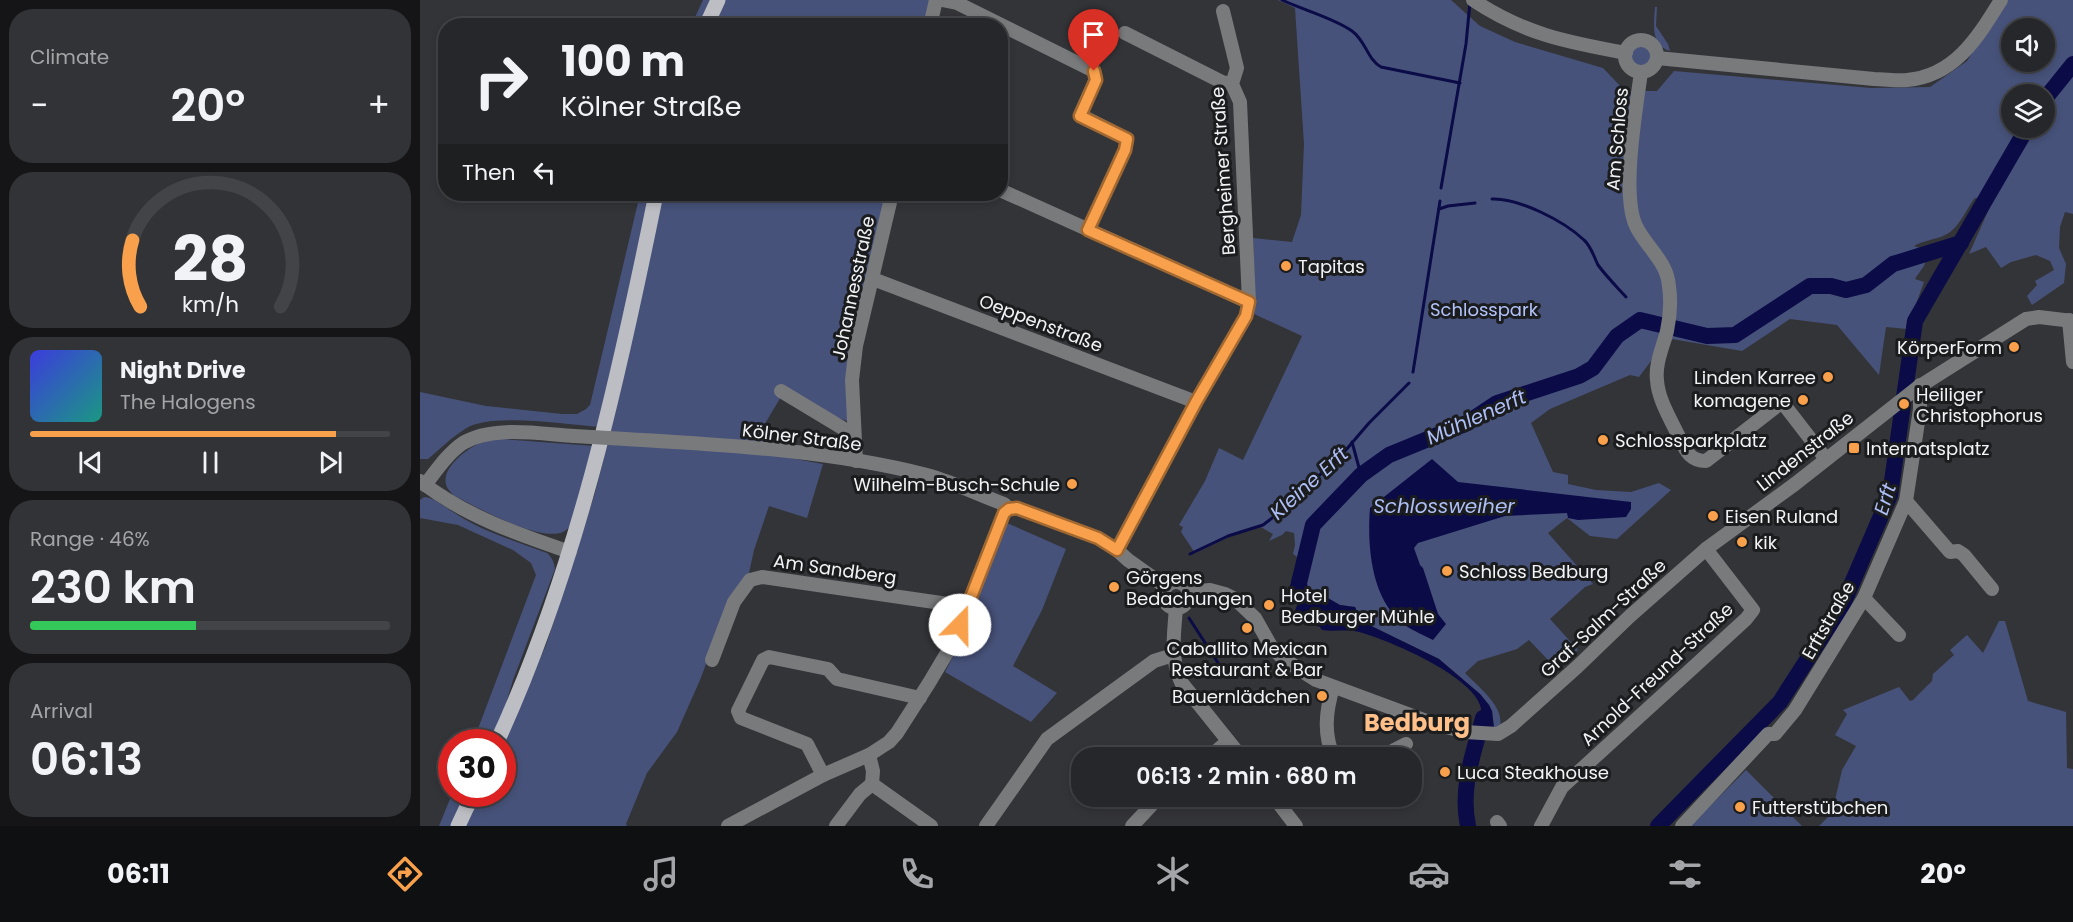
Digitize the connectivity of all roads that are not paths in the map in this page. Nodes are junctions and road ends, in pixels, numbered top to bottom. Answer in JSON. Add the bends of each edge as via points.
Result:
{"nodes":[{"id":1,"x":718,"y":0,"type":"edge"},
{"id":2,"x":936,"y":0,"type":"edge"},
{"id":3,"x":942,"y":0,"type":"edge"},
{"id":4,"x":1473,"y":0,"type":"edge"},
{"id":5,"x":2001,"y":0,"type":"edge"},
{"id":6,"x":1223,"y":11,"type":"dead end"},
{"id":7,"x":710,"y":18,"type":"edge"},
{"id":8,"x":932,"y":18,"type":"edge"},
{"id":9,"x":988,"y":18,"type":"edge"},
{"id":10,"x":1008,"y":28,"type":"edge"},
{"id":11,"x":1125,"y":33,"type":"dead end"},
{"id":12,"x":1626,"y":53,"type":"junction"},
{"id":13,"x":1657,"y":57,"type":"junction"},
{"id":14,"x":1641,"y":72,"type":"junction"},
{"id":15,"x":1232,"y":84,"type":"junction"},
{"id":16,"x":1008,"y":194,"type":"edge"},
{"id":17,"x":655,"y":201,"type":"edge"},
{"id":18,"x":890,"y":201,"type":"edge"},
{"id":19,"x":1088,"y":230,"type":"junction"},
{"id":20,"x":873,"y":279,"type":"junction"},
{"id":21,"x":1249,"y":302,"type":"junction"},
{"id":22,"x":2071,"y":321,"type":"edge"},
{"id":23,"x":2073,"y":362,"type":"edge"},
{"id":24,"x":1918,"y":387,"type":"junction"},
{"id":25,"x":780,"y":391,"type":"dead end"},
{"id":26,"x":1196,"y":402,"type":"junction"},
{"id":27,"x":854,"y":435,"type":"junction"},
{"id":28,"x":1826,"y":459,"type":"junction"},
{"id":29,"x":856,"y":461,"type":"junction"},
{"id":30,"x":423,"y":483,"type":"edge"},
{"id":31,"x":1906,"y":501,"type":"junction"},
{"id":32,"x":1009,"y":509,"type":"junction"},
{"id":33,"x":1744,"y":520,"type":"joint"},
{"id":34,"x":1706,"y":549,"type":"junction"},
{"id":35,"x":1117,"y":550,"type":"junction"},
{"id":36,"x":570,"y":552,"type":"junction"},
{"id":37,"x":1166,"y":587,"type":"junction"},
{"id":38,"x":1992,"y":589,"type":"dead end"},
{"id":39,"x":1189,"y":592,"type":"junction"},
{"id":40,"x":1864,"y":598,"type":"junction"},
{"id":41,"x":1176,"y":608,"type":"junction"},
{"id":42,"x":967,"y":609,"type":"junction"},
{"id":43,"x":1899,"y":635,"type":"dead end"},
{"id":44,"x":1173,"y":655,"type":"junction"},
{"id":45,"x":712,"y":660,"type":"dead end"},
{"id":46,"x":1333,"y":687,"type":"junction"},
{"id":47,"x":920,"y":698,"type":"junction"},
{"id":48,"x":502,"y":729,"type":"edge"},
{"id":49,"x":1228,"y":741,"type":"junction"},
{"id":50,"x":1406,"y":744,"type":"dead end"},
{"id":51,"x":1221,"y":747,"type":"edge"},
{"id":52,"x":1233,"y":747,"type":"edge"},
{"id":53,"x":1330,"y":747,"type":"edge"},
{"id":54,"x":1400,"y":747,"type":"edge"},
{"id":55,"x":869,"y":755,"type":"junction"},
{"id":56,"x":823,"y":775,"type":"junction"},
{"id":57,"x":872,"y":784,"type":"junction"},
{"id":58,"x":467,"y":807,"type":"edge"},
{"id":59,"x":1150,"y":807,"type":"edge"},
{"id":60,"x":1281,"y":807,"type":"edge"},
{"id":61,"x":458,"y":826,"type":"edge"},
{"id":62,"x":728,"y":826,"type":"edge"},
{"id":63,"x":836,"y":826,"type":"edge"},
{"id":64,"x":931,"y":826,"type":"edge"},
{"id":65,"x":986,"y":826,"type":"edge"},
{"id":66,"x":1132,"y":826,"type":"edge"},
{"id":67,"x":1296,"y":826,"type":"edge"},
{"id":68,"x":1541,"y":826,"type":"edge"},
{"id":69,"x":1682,"y":826,"type":"edge"}],
"edges":[{"from":1,"to":7,"type":"main road"},
{"from":2,"to":8,"type":"street"},
{"from":3,"to":9,"type":"street"},
{"from":4,"to":12,"type":"street","via":[[1522,28]]},
{"from":5,"to":13,"type":"street","via":[[1975,40],[1949,66],[1907,80]]},
{"from":6,"to":15,"type":"street","name":"Bergheimer Straße","via":[[1238,68]]},
{"from":10,"to":19,"type":"street","via":[[1094,71],[1096,80],[1080,116],[1127,139]]},
{"from":11,"to":15,"type":"street"},
{"from":12,"to":13,"type":"street","via":[[1633,43],[1645,41],[1654,47]]},
{"from":12,"to":14,"type":"street","via":[[1631,68]]},
{"from":13,"to":14,"type":"street","via":[[1652,68]]},
{"from":14,"to":28,"type":"street","name":"Am Schloss","via":[[1630,207],[1636,226],[1662,263],[1670,287],[1667,330],[1656,378],[1667,413],[1688,454],[1706,462],[1782,402]]},
{"from":15,"to":21,"type":"street","name":"Bergheimer Straße","via":[[1240,102]]},
{"from":16,"to":19,"type":"street"},
{"from":17,"to":36,"type":"main road","via":[[606,427]]},
{"from":18,"to":20,"type":"street","name":"Johannesstraße"},
{"from":19,"to":21,"type":"street"},
{"from":20,"to":26,"type":"street","name":"Oeppenstraße"},
{"from":20,"to":27,"type":"street","name":"Johannesstraße","via":[[856,346],[852,380]]},
{"from":21,"to":26,"type":"street","name":"Bergheimer Straße","via":[[1246,316]]},
{"from":22,"to":23,"type":"street"},
{"from":22,"to":24,"type":"street","via":[[2026,319]]},
{"from":24,"to":28,"type":"street","name":"Lindenstraße"},
{"from":24,"to":31,"type":"street","name":"Erftstraße","via":[[1920,409]]},
{"from":25,"to":27,"type":"street"},
{"from":26,"to":35,"type":"street","name":"Bergheimer Straße"},
{"from":27,"to":29,"type":"street","name":"Johannesstraße"},
{"from":28,"to":33,"type":"street","name":"Lindenstraße"},
{"from":29,"to":30,"type":"street","name":"Kölner Straße","bridge":true,"via":[[767,448],[490,433],[464,443]]},
{"from":29,"to":32,"type":"street","name":"Kölner Straße","via":[[930,476]]},
{"from":30,"to":36,"type":"street","via":[[470,514]]},
{"from":31,"to":38,"type":"street","via":[[1950,552],[1964,555]]},
{"from":31,"to":40,"type":"street","name":"Erftstraße"},
{"from":32,"to":35,"type":"street","name":"Kölner Straße","via":[[1017,508],[1098,538]]},
{"from":32,"to":42,"type":"street","via":[[1004,513]]},
{"from":33,"to":34,"type":"street","name":"Graf-Salm-Straße"},
{"from":34,"to":46,"type":"street","name":"Graf-Salm-Straße","via":[[1498,734],[1465,732],[1432,723]]},
{"from":34,"to":68,"type":"street","name":"Arnold-Freund-Straße","via":[[1753,610],[1562,787]]},
{"from":35,"to":37,"type":"street","name":"Kölner Straße"},
{"from":36,"to":48,"type":"main road"},
{"from":37,"to":39,"type":"street","via":[[1181,583]]},
{"from":37,"to":41,"type":"street","via":[[1165,603]]},
{"from":39,"to":41,"type":"street","via":[[1186,603]]},
{"from":39,"to":46,"type":"street","via":[[1210,590],[1235,599],[1255,618],[1267,641],[1285,660]]},
{"from":40,"to":43,"type":"street"},
{"from":40,"to":69,"type":"street","name":"Erftstraße","via":[[1795,710]]},
{"from":41,"to":44,"type":"street"},
{"from":42,"to":45,"type":"street","name":"Am Sandberg","via":[[762,577],[750,580],[734,602]]},
{"from":42,"to":47,"type":"street","via":[[954,641]]},
{"from":44,"to":49,"type":"street","via":[[1182,682]]},
{"from":44,"to":65,"type":"street","via":[[1154,661],[1047,739]]},
{"from":46,"to":53,"type":"street","via":[[1326,719]]},
{"from":47,"to":55,"type":"street","via":[[889,742]]},
{"from":47,"to":56,"type":"street","via":[[837,679],[828,669],[769,657],[763,660],[738,711],[741,718],[807,744]]},
{"from":49,"to":51,"type":"street"},
{"from":49,"to":52,"type":"street"},
{"from":50,"to":54,"type":"street"},
{"from":55,"to":56,"type":"street"},
{"from":55,"to":57,"type":"street"},
{"from":56,"to":62,"type":"street"},
{"from":57,"to":63,"type":"street"},
{"from":57,"to":64,"type":"street"},
{"from":58,"to":61,"type":"main road"},
{"from":59,"to":66,"type":"street"},
{"from":60,"to":67,"type":"street"}]}
